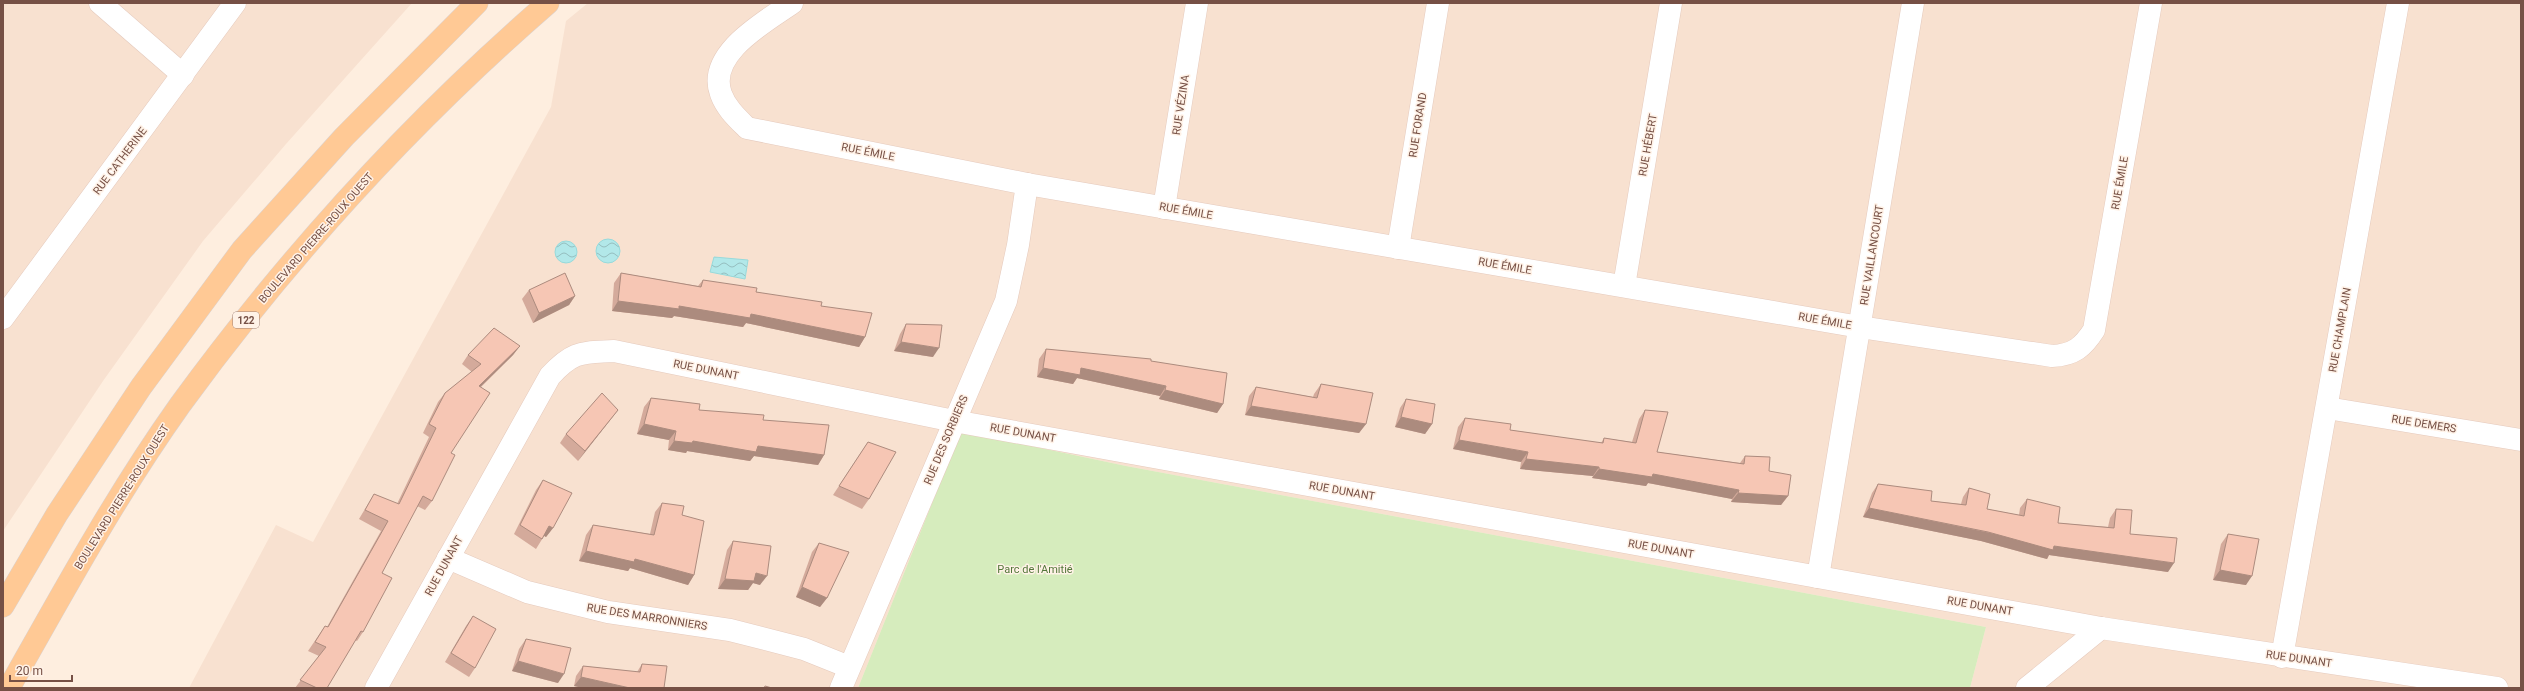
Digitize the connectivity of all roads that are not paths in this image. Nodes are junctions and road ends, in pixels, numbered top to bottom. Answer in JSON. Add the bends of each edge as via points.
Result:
{"nodes":[{"id":1,"x":100,"y":3,"type":"edge"},
{"id":2,"x":235,"y":3,"type":"edge"},
{"id":3,"x":477,"y":3,"type":"edge"},
{"id":4,"x":548,"y":3,"type":"edge"},
{"id":5,"x":792,"y":3,"type":"edge"},
{"id":6,"x":1197,"y":3,"type":"edge"},
{"id":7,"x":1438,"y":3,"type":"edge"},
{"id":8,"x":1672,"y":3,"type":"edge"},
{"id":9,"x":1913,"y":3,"type":"edge"},
{"id":10,"x":2151,"y":3,"type":"edge"},
{"id":11,"x":2398,"y":3,"type":"edge"},
{"id":12,"x":184,"y":75,"type":"junction"},
{"id":13,"x":1027,"y":184,"type":"junction"},
{"id":14,"x":1164,"y":208,"type":"junction"},
{"id":15,"x":1398,"y":248,"type":"junction"},
{"id":16,"x":1624,"y":286,"type":"junction"},
{"id":17,"x":4,"y":315,"type":"edge"},
{"id":18,"x":1860,"y":327,"type":"junction"},
{"id":19,"x":2326,"y":408,"type":"junction"},
{"id":20,"x":954,"y":420,"type":"junction"},
{"id":21,"x":2521,"y":440,"type":"edge"},
{"id":22,"x":448,"y":558,"type":"junction"},
{"id":23,"x":1818,"y":577,"type":"junction"},
{"id":24,"x":3,"y":606,"type":"edge"},
{"id":25,"x":2102,"y":628,"type":"junction"},
{"id":26,"x":2282,"y":657,"type":"junction"},
{"id":27,"x":849,"y":668,"type":"junction"},
{"id":28,"x":9,"y":688,"type":"edge"},
{"id":29,"x":376,"y":688,"type":"edge"},
{"id":30,"x":841,"y":688,"type":"edge"},
{"id":31,"x":2027,"y":688,"type":"edge"},
{"id":32,"x":2497,"y":688,"type":"edge"}],
"edges":[{"from":1,"to":12,"type":"street"},
{"from":2,"to":12,"type":"street","name":"RUE CATHERINE"},
{"from":3,"to":24,"type":"main road","via":[[344,137],[242,250],[137,394],[57,514]]},
{"from":4,"to":28,"type":"main road","name":"BOULEVARD PIERRE-ROUX OUEST","number":"122","via":[[506,40],[374,170],[280,276],[176,413],[91,544]]},
{"from":5,"to":13,"type":"street","name":"RUE ÉMILE","via":[[753,30],[725,56],[720,72],[721,93],[731,112],[747,128]]},
{"from":6,"to":14,"type":"street","name":"RUE VÉZINA"},
{"from":7,"to":15,"type":"street","name":"RUE FORAND"},
{"from":8,"to":16,"type":"street","name":"RUE HÉBERT"},
{"from":9,"to":18,"type":"street","name":"RUE VAILLANCOURT"},
{"from":10,"to":18,"type":"street","name":"RUE ÉMILE","via":[[2094,330],[2082,347],[2066,356],[2052,356]]},
{"from":11,"to":19,"type":"street","name":"RUE CHAMPLAIN"},
{"from":12,"to":17,"type":"street","name":"RUE CATHERINE"},
{"from":13,"to":14,"type":"street","name":"RUE ÉMILE"},
{"from":13,"to":20,"type":"street","name":"RUE DES SORBIERS","via":[[1006,301]]},
{"from":14,"to":15,"type":"street","name":"RUE ÉMILE"},
{"from":15,"to":16,"type":"street","name":"RUE ÉMILE"},
{"from":16,"to":18,"type":"street","name":"RUE ÉMILE"},
{"from":18,"to":23,"type":"street","name":"RUE VAILLANCOURT"},
{"from":19,"to":21,"type":"street","name":"RUE DEMERS"},
{"from":19,"to":26,"type":"street","name":"RUE CHAMPLAIN"},
{"from":20,"to":22,"type":"street","name":"RUE DUNANT","via":[[614,352],[580,353],[564,362],[542,387]]},
{"from":20,"to":23,"type":"street","name":"RUE DUNANT"},
{"from":20,"to":27,"type":"street","name":"RUE DES SORBIERS"},
{"from":22,"to":27,"type":"street","name":"RUE DES MARRONNIERS","via":[[527,592],[608,612],[730,630],[804,650]]},
{"from":22,"to":29,"type":"street","name":"RUE DUNANT"},
{"from":23,"to":25,"type":"street","name":"RUE DUNANT"},
{"from":25,"to":26,"type":"street","name":"RUE DUNANT"},
{"from":25,"to":31,"type":"street"},
{"from":26,"to":32,"type":"street","name":"RUE DUNANT"},
{"from":27,"to":30,"type":"street","name":"RUE DES SORBIERS"}]}
